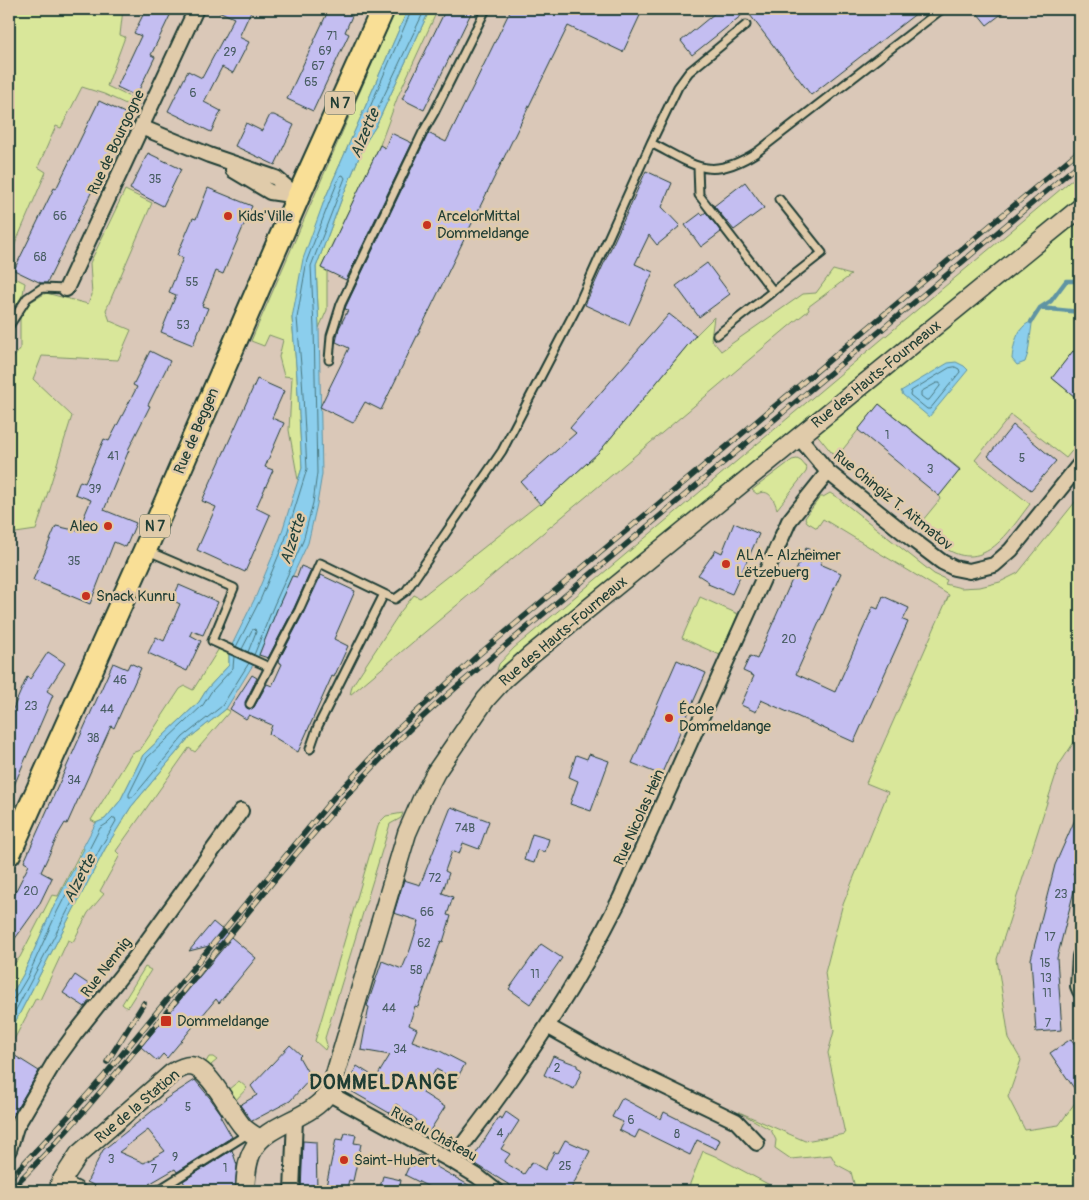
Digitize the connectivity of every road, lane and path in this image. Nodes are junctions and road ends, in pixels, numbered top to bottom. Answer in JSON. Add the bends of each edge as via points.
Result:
{"nodes":[{"id":1,"x":196,"y":9,"type":"edge"},
{"id":2,"x":383,"y":9,"type":"edge"},
{"id":3,"x":486,"y":9,"type":"edge"},
{"id":4,"x":942,"y":9,"type":"edge"},
{"id":5,"x":746,"y":25,"type":"dead end"},
{"id":6,"x":141,"y":127,"type":"junction"},
{"id":7,"x":651,"y":143,"type":"junction"},
{"id":8,"x":698,"y":167,"type":"junction"},
{"id":9,"x":298,"y":197,"type":"junction"},
{"id":10,"x":780,"y":199,"type":"dead end"},
{"id":11,"x":1080,"y":208,"type":"edge"},
{"id":12,"x":66,"y":288,"type":"joint"},
{"id":13,"x":773,"y":291,"type":"junction"},
{"id":14,"x":9,"y":326,"type":"edge"},
{"id":15,"x":717,"y":335,"type":"dead end"},
{"id":16,"x":329,"y":360,"type":"dead end"},
{"id":17,"x":799,"y":437,"type":"junction"},
{"id":18,"x":1080,"y":464,"type":"edge"},
{"id":19,"x":828,"y":472,"type":"junction"},
{"id":20,"x":145,"y":550,"type":"junction"},
{"id":21,"x":384,"y":594,"type":"junction"},
{"id":22,"x":269,"y":667,"type":"junction"},
{"id":23,"x":250,"y":704,"type":"dead end"},
{"id":24,"x":310,"y":749,"type":"dead end"},
{"id":25,"x":241,"y":811,"type":"dead end"},
{"id":26,"x":9,"y":854,"type":"edge"},
{"id":27,"x":1080,"y":956,"type":"edge"},
{"id":28,"x":1080,"y":990,"type":"edge"},
{"id":29,"x":547,"y":1026,"type":"junction"},
{"id":30,"x":328,"y":1094,"type":"junction"},
{"id":31,"x":295,"y":1119,"type":"junction"},
{"id":32,"x":255,"y":1136,"type":"junction"},
{"id":33,"x":757,"y":1143,"type":"dead end"},
{"id":34,"x":9,"y":1150,"type":"edge"},
{"id":35,"x":454,"y":1162,"type":"junction"},
{"id":36,"x":76,"y":1191,"type":"edge"},
{"id":37,"x":157,"y":1191,"type":"edge"},
{"id":38,"x":245,"y":1191,"type":"edge"},
{"id":39,"x":292,"y":1191,"type":"edge"},
{"id":40,"x":496,"y":1191,"type":"edge"}],
"edges":[{"from":1,"to":6,"type":"street","name":"Rue de Bourgogne"},
{"from":2,"to":9,"type":"main road","name":"Rue de Beggen","number":"N 7"},
{"from":3,"to":16,"type":"lane","via":[[341,304],[331,336]]},
{"from":4,"to":8,"type":"lane","via":[[757,152],[740,163],[719,169]]},
{"from":5,"to":7,"type":"lane","via":[[689,72],[678,87]]},
{"from":6,"to":9,"type":"street","via":[[276,178]]},
{"from":6,"to":12,"type":"street","name":"Rue de Bourgogne"},
{"from":7,"to":8,"type":"lane"},
{"from":7,"to":21,"type":"lane","via":[[579,303],[502,451],[406,591],[395,599]]},
{"from":8,"to":13,"type":"lane","via":[[699,196]]},
{"from":9,"to":20,"type":"main road","name":"Rue de Beggen","number":"N 7"},
{"from":10,"to":13,"type":"lane","via":[[822,253]]},
{"from":11,"to":17,"type":"street","name":"Rue des Hauts-Fourneaux"},
{"from":12,"to":14,"type":"lane","via":[[42,288],[34,293],[27,298]]},
{"from":13,"to":15,"type":"lane"},
{"from":17,"to":19,"type":"street","name":"Rue Chingiz T. Aitmatov"},
{"from":17,"to":30,"type":"street","name":"Rue des Hauts-Fourneaux","via":[[530,656],[486,699],[436,772],[407,833]]},
{"from":18,"to":19,"type":"street","name":"Rue Chingiz T. Aitmatov","via":[[1012,550],[994,565],[969,571],[942,562]]},
{"from":19,"to":29,"type":"street","name":"Rue Nicolas Hein","via":[[789,521],[620,899],[600,940]]},
{"from":20,"to":22,"type":"lane","via":[[234,588],[212,641]]},
{"from":20,"to":26,"type":"main road","name":"Rue de Beggen","number":"N 7"},
{"from":21,"to":22,"type":"lane","via":[[320,563]]},
{"from":21,"to":24,"type":"lane","via":[[318,726]]},
{"from":22,"to":23,"type":"lane"},
{"from":25,"to":34,"type":"street","name":"Rue Nennig","via":[[55,1062],[20,1118]]},
{"from":27,"to":28,"type":"street"},
{"from":29,"to":33,"type":"street","via":[[601,1056],[736,1121]]},
{"from":29,"to":35,"type":"street","name":"Rue Nicolas Hein"},
{"from":30,"to":31,"type":"street"},
{"from":30,"to":35,"type":"street","name":"Rue du Château"},
{"from":31,"to":32,"type":"street"},
{"from":31,"to":39,"type":"street"},
{"from":32,"to":36,"type":"street","name":"Rue de la Station","via":[[242,1127],[201,1070],[191,1066],[180,1068],[79,1154],[60,1184]]},
{"from":32,"to":37,"type":"lane"},
{"from":32,"to":38,"type":"street"},
{"from":35,"to":40,"type":"street","name":"Rue du Château"}]}
